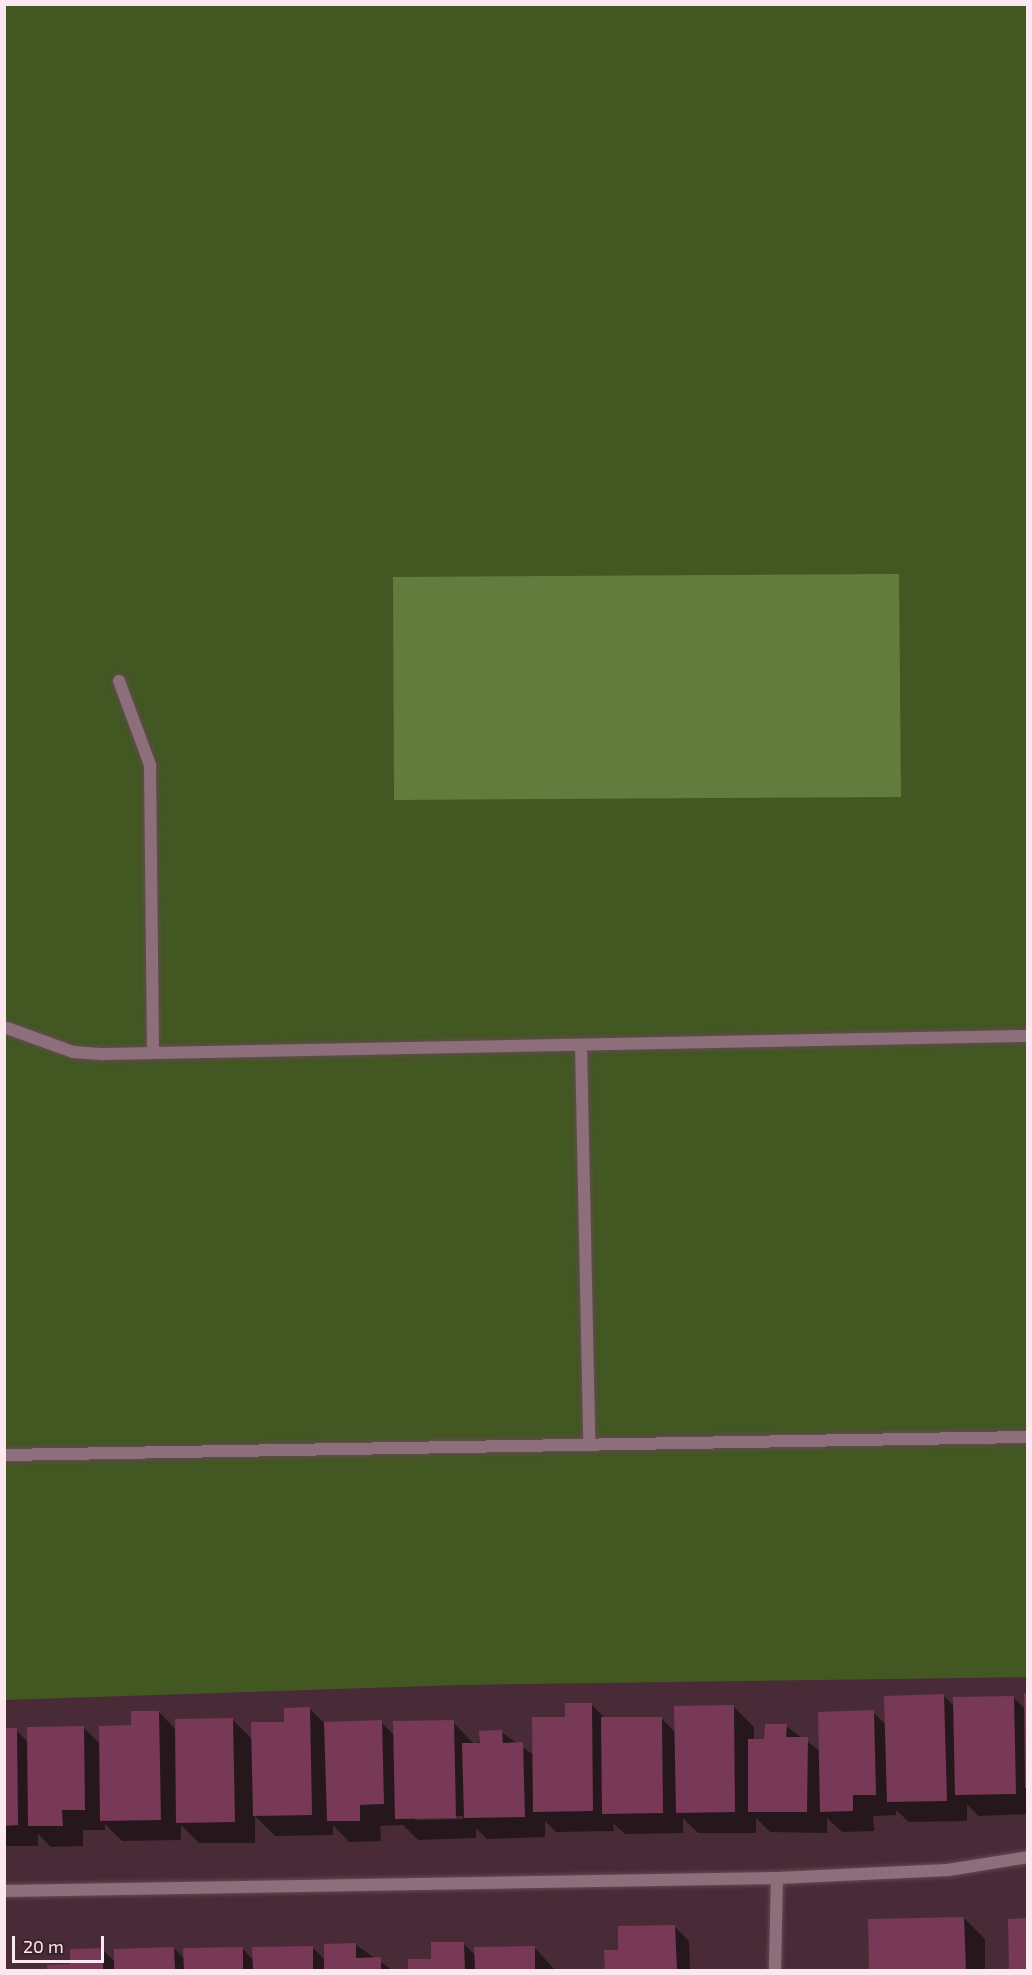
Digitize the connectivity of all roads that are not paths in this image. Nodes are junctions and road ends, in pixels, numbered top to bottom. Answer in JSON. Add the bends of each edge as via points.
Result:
{"nodes":[{"id":1,"x":119,"y":681,"type":"dead end"},
{"id":2,"x":8,"y":1028,"type":"dead end"},
{"id":3,"x":1028,"y":1036,"type":"edge"},
{"id":4,"x":581,"y":1045,"type":"junction"},
{"id":5,"x":153,"y":1053,"type":"junction"},
{"id":6,"x":1028,"y":1437,"type":"edge"},
{"id":7,"x":589,"y":1442,"type":"junction"},
{"id":8,"x":4,"y":1455,"type":"edge"},
{"id":9,"x":1028,"y":1857,"type":"edge"},
{"id":10,"x":777,"y":1878,"type":"junction"},
{"id":11,"x":4,"y":1891,"type":"edge"},
{"id":12,"x":775,"y":1971,"type":"edge"}],
"edges":[{"from":1,"to":5,"type":"street","via":[[150,765]]},
{"from":2,"to":5,"type":"street","via":[[73,1052]]},
{"from":3,"to":4,"type":"street"},
{"from":4,"to":5,"type":"street"},
{"from":4,"to":7,"type":"street"},
{"from":6,"to":7,"type":"street"},
{"from":7,"to":8,"type":"street"},
{"from":9,"to":10,"type":"street","via":[[948,1870]]},
{"from":10,"to":11,"type":"street"},
{"from":10,"to":12,"type":"street"}]}
